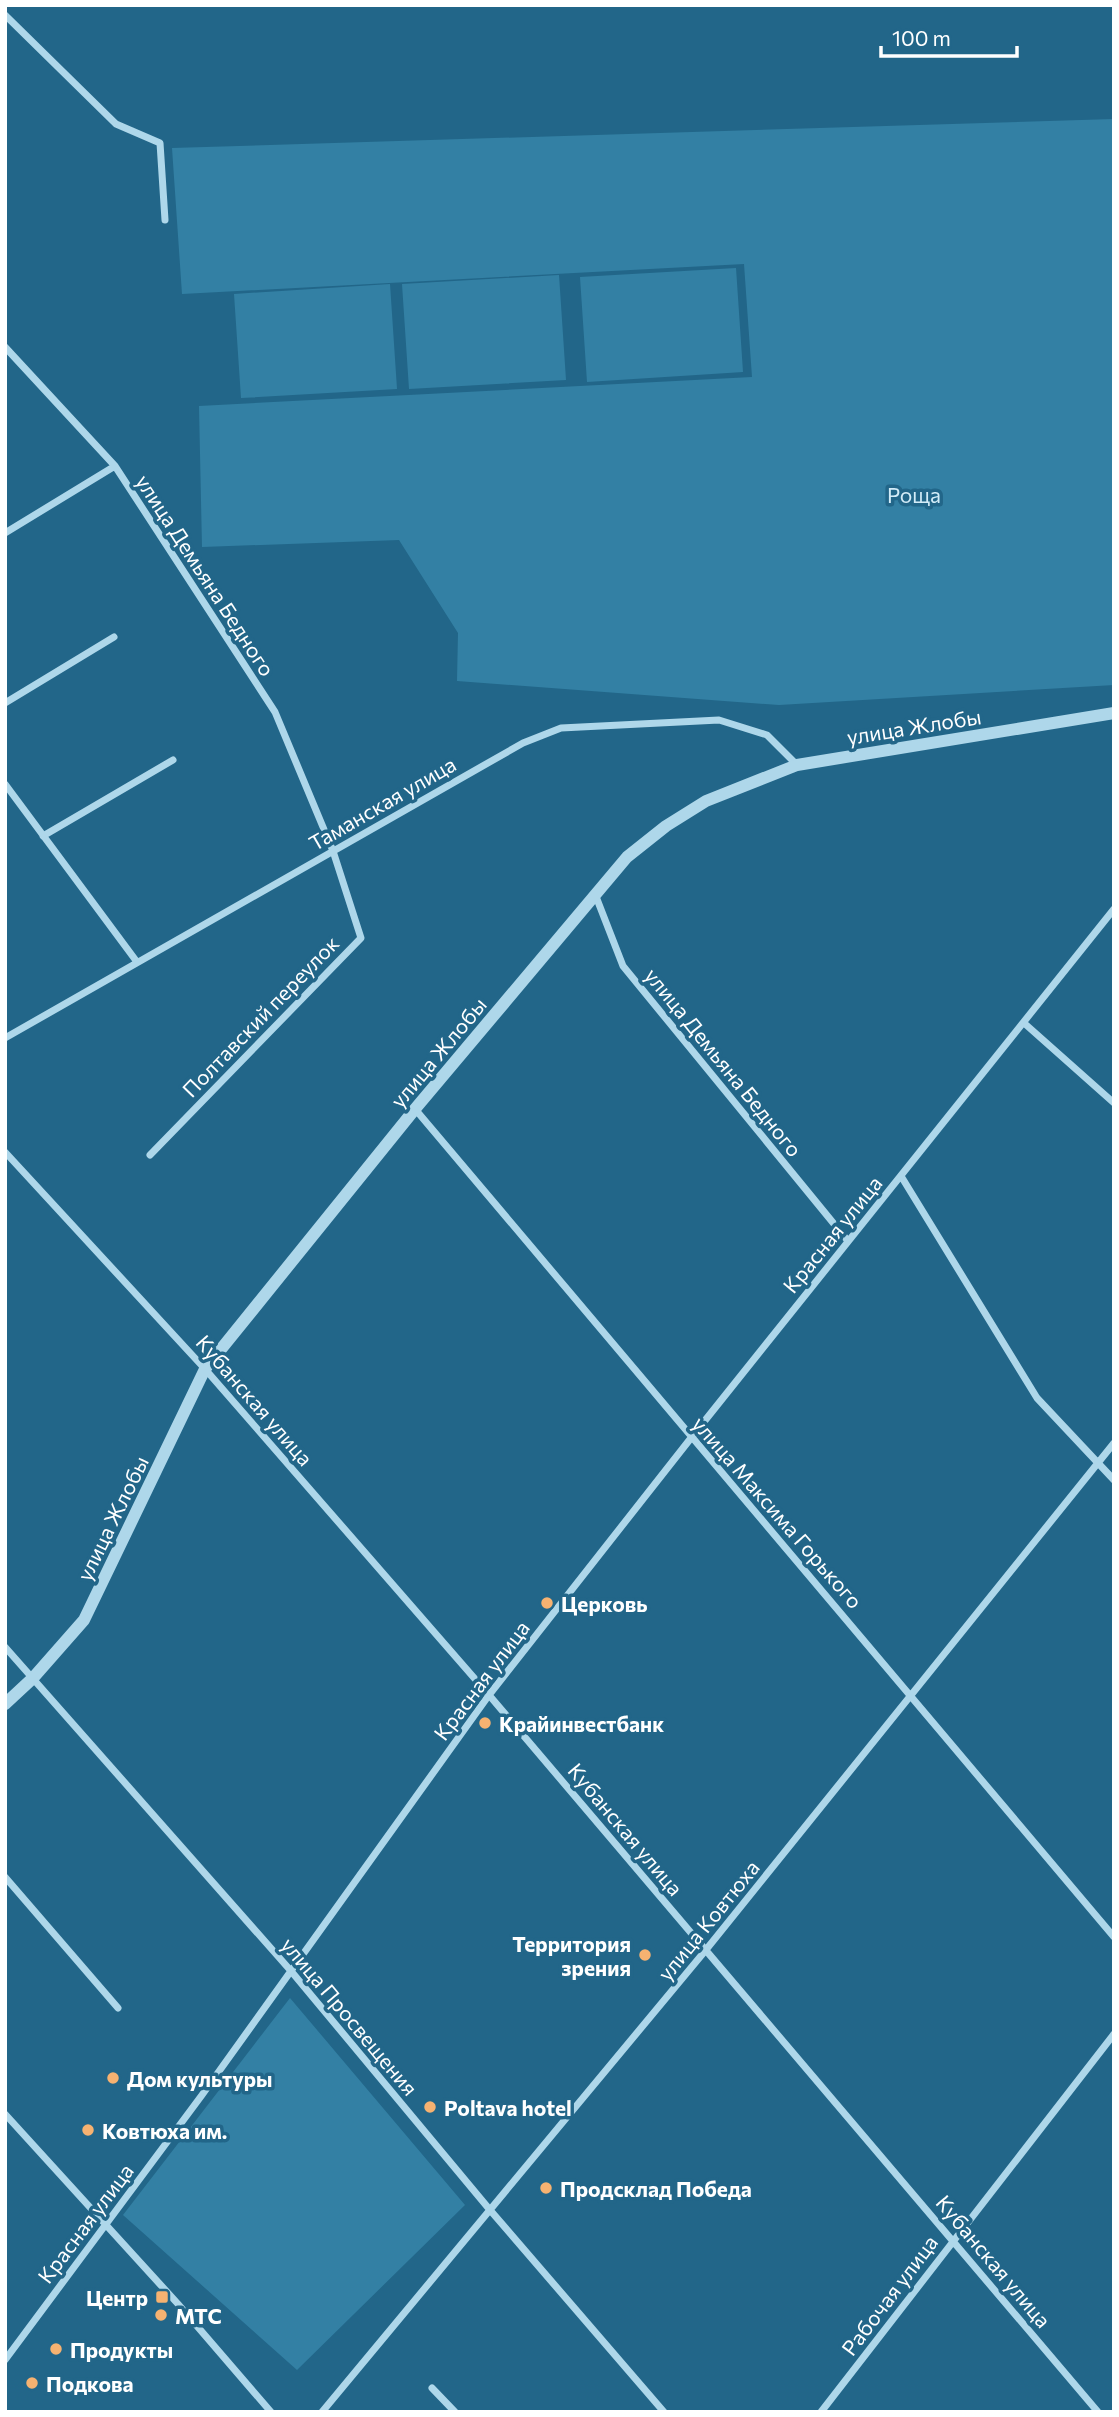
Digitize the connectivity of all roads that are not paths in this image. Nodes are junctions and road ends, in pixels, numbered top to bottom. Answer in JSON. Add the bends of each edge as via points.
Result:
{"nodes":[{"id":1,"x":5,"y":15,"type":"edge"},
{"id":2,"x":165,"y":220,"type":"dead end"},
{"id":3,"x":5,"y":347,"type":"edge"},
{"id":4,"x":115,"y":466,"type":"junction"},
{"id":5,"x":5,"y":533,"type":"edge"},
{"id":6,"x":114,"y":637,"type":"dead end"},
{"id":7,"x":5,"y":703,"type":"edge"},
{"id":8,"x":1114,"y":713,"type":"edge"},
{"id":9,"x":173,"y":760,"type":"dead end"},
{"id":10,"x":797,"y":765,"type":"junction"},
{"id":11,"x":5,"y":784,"type":"edge"},
{"id":12,"x":43,"y":836,"type":"junction"},
{"id":13,"x":333,"y":851,"type":"junction"},
{"id":14,"x":594,"y":893,"type":"junction"},
{"id":15,"x":1114,"y":909,"type":"edge"},
{"id":16,"x":137,"y":962,"type":"junction"},
{"id":17,"x":1024,"y":1024,"type":"junction"},
{"id":18,"x":5,"y":1038,"type":"edge"},
{"id":19,"x":1114,"y":1103,"type":"edge"},
{"id":20,"x":415,"y":1109,"type":"junction"},
{"id":21,"x":5,"y":1152,"type":"edge"},
{"id":22,"x":150,"y":1155,"type":"dead end"},
{"id":23,"x":901,"y":1176,"type":"junction"},
{"id":24,"x":848,"y":1241,"type":"junction"},
{"id":25,"x":205,"y":1369,"type":"junction"},
{"id":26,"x":691,"y":1438,"type":"junction"},
{"id":27,"x":1114,"y":1443,"type":"edge"},
{"id":28,"x":1099,"y":1462,"type":"junction"},
{"id":29,"x":1114,"y":1480,"type":"edge"},
{"id":30,"x":5,"y":1647,"type":"edge"},
{"id":31,"x":33,"y":1678,"type":"junction"},
{"id":32,"x":911,"y":1694,"type":"junction"},
{"id":33,"x":489,"y":1695,"type":"junction"},
{"id":34,"x":5,"y":1704,"type":"edge"},
{"id":35,"x":5,"y":1877,"type":"edge"},
{"id":36,"x":1114,"y":1937,"type":"edge"},
{"id":37,"x":705,"y":1951,"type":"junction"},
{"id":38,"x":291,"y":1971,"type":"junction"},
{"id":39,"x":118,"y":2008,"type":"dead end"},
{"id":40,"x":1114,"y":2034,"type":"edge"},
{"id":41,"x":5,"y":2114,"type":"edge"},
{"id":42,"x":490,"y":2210,"type":"junction"},
{"id":43,"x":106,"y":2226,"type":"junction"},
{"id":44,"x":953,"y":2239,"type":"junction"},
{"id":45,"x":5,"y":2360,"type":"edge"},
{"id":46,"x":432,"y":2388,"type":"dead end"},
{"id":47,"x":660,"y":2410,"type":"edge"},
{"id":48,"x":271,"y":2412,"type":"edge"},
{"id":49,"x":322,"y":2412,"type":"edge"},
{"id":50,"x":455,"y":2412,"type":"edge"},
{"id":51,"x":821,"y":2412,"type":"edge"},
{"id":52,"x":1098,"y":2412,"type":"edge"}],
"edges":[{"from":1,"to":2,"type":"street","via":[[116,124],[160,143]]},
{"from":3,"to":4,"type":"street","name":"улица Демьяна Бедного"},
{"from":4,"to":5,"type":"street"},
{"from":4,"to":13,"type":"street","name":"улица Демьяна Бедного","via":[[275,712]]},
{"from":6,"to":7,"type":"street"},
{"from":8,"to":10,"type":"street","name":"улица Жлобы"},
{"from":9,"to":12,"type":"street"},
{"from":10,"to":13,"type":"street","name":"Таманская улица","via":[[767,735],[719,720],[561,728],[523,743]]},
{"from":10,"to":14,"type":"street","name":"улица Жлобы","via":[[706,801],[666,826],[627,857]]},
{"from":11,"to":12,"type":"street"},
{"from":12,"to":16,"type":"street"},
{"from":13,"to":16,"type":"street","name":"Таманская улица"},
{"from":13,"to":22,"type":"street","name":"Полтавский переулок","via":[[361,938]]},
{"from":14,"to":20,"type":"street","name":"улица Жлобы"},
{"from":14,"to":24,"type":"street","name":"улица Демьяна Бедного","via":[[623,966]]},
{"from":15,"to":17,"type":"street","name":"Красная улица"},
{"from":16,"to":18,"type":"street","name":"Таманская улица"},
{"from":17,"to":19,"type":"street"},
{"from":17,"to":23,"type":"street","name":"Красная улица"},
{"from":20,"to":25,"type":"street","name":"улица Жлобы"},
{"from":20,"to":26,"type":"street","name":"улица Максима Горького"},
{"from":21,"to":25,"type":"street","name":"Кубанская улица"},
{"from":23,"to":24,"type":"street","name":"Красная улица"},
{"from":23,"to":28,"type":"street","via":[[1037,1398]]},
{"from":24,"to":26,"type":"street","name":"Красная улица"},
{"from":25,"to":31,"type":"street","name":"улица Жлобы","via":[[84,1620]]},
{"from":25,"to":33,"type":"street","name":"Кубанская улица"},
{"from":26,"to":32,"type":"street","name":"улица Максима Горького"},
{"from":26,"to":33,"type":"street","name":"Красная улица"},
{"from":27,"to":28,"type":"street","name":"улица Ковтюха"},
{"from":28,"to":29,"type":"street"},
{"from":28,"to":32,"type":"street","name":"улица Ковтюха"},
{"from":30,"to":31,"type":"street","name":"улица Просвещения"},
{"from":31,"to":34,"type":"street","name":"улица Жлобы"},
{"from":31,"to":38,"type":"street","name":"улица Просвещения"},
{"from":32,"to":36,"type":"street","name":"улица Максима Горького"},
{"from":32,"to":37,"type":"street","name":"улица Ковтюха"},
{"from":33,"to":37,"type":"street","name":"Кубанская улица"},
{"from":33,"to":38,"type":"street","name":"Красная улица"},
{"from":35,"to":39,"type":"street"},
{"from":37,"to":42,"type":"street","name":"улица Ковтюха"},
{"from":37,"to":44,"type":"street","name":"Кубанская улица"},
{"from":38,"to":42,"type":"street","name":"улица Просвещения"},
{"from":38,"to":43,"type":"street","name":"Красная улица"},
{"from":40,"to":44,"type":"street","name":"Рабочая улица"},
{"from":41,"to":43,"type":"street"},
{"from":42,"to":47,"type":"street","name":"улица Просвещения"},
{"from":42,"to":49,"type":"street","name":"улица Ковтюха"},
{"from":43,"to":45,"type":"street","name":"Красная улица"},
{"from":43,"to":48,"type":"street"},
{"from":44,"to":51,"type":"street","name":"Рабочая улица"},
{"from":44,"to":52,"type":"street","name":"Кубанская улица"},
{"from":46,"to":50,"type":"street"}]}
